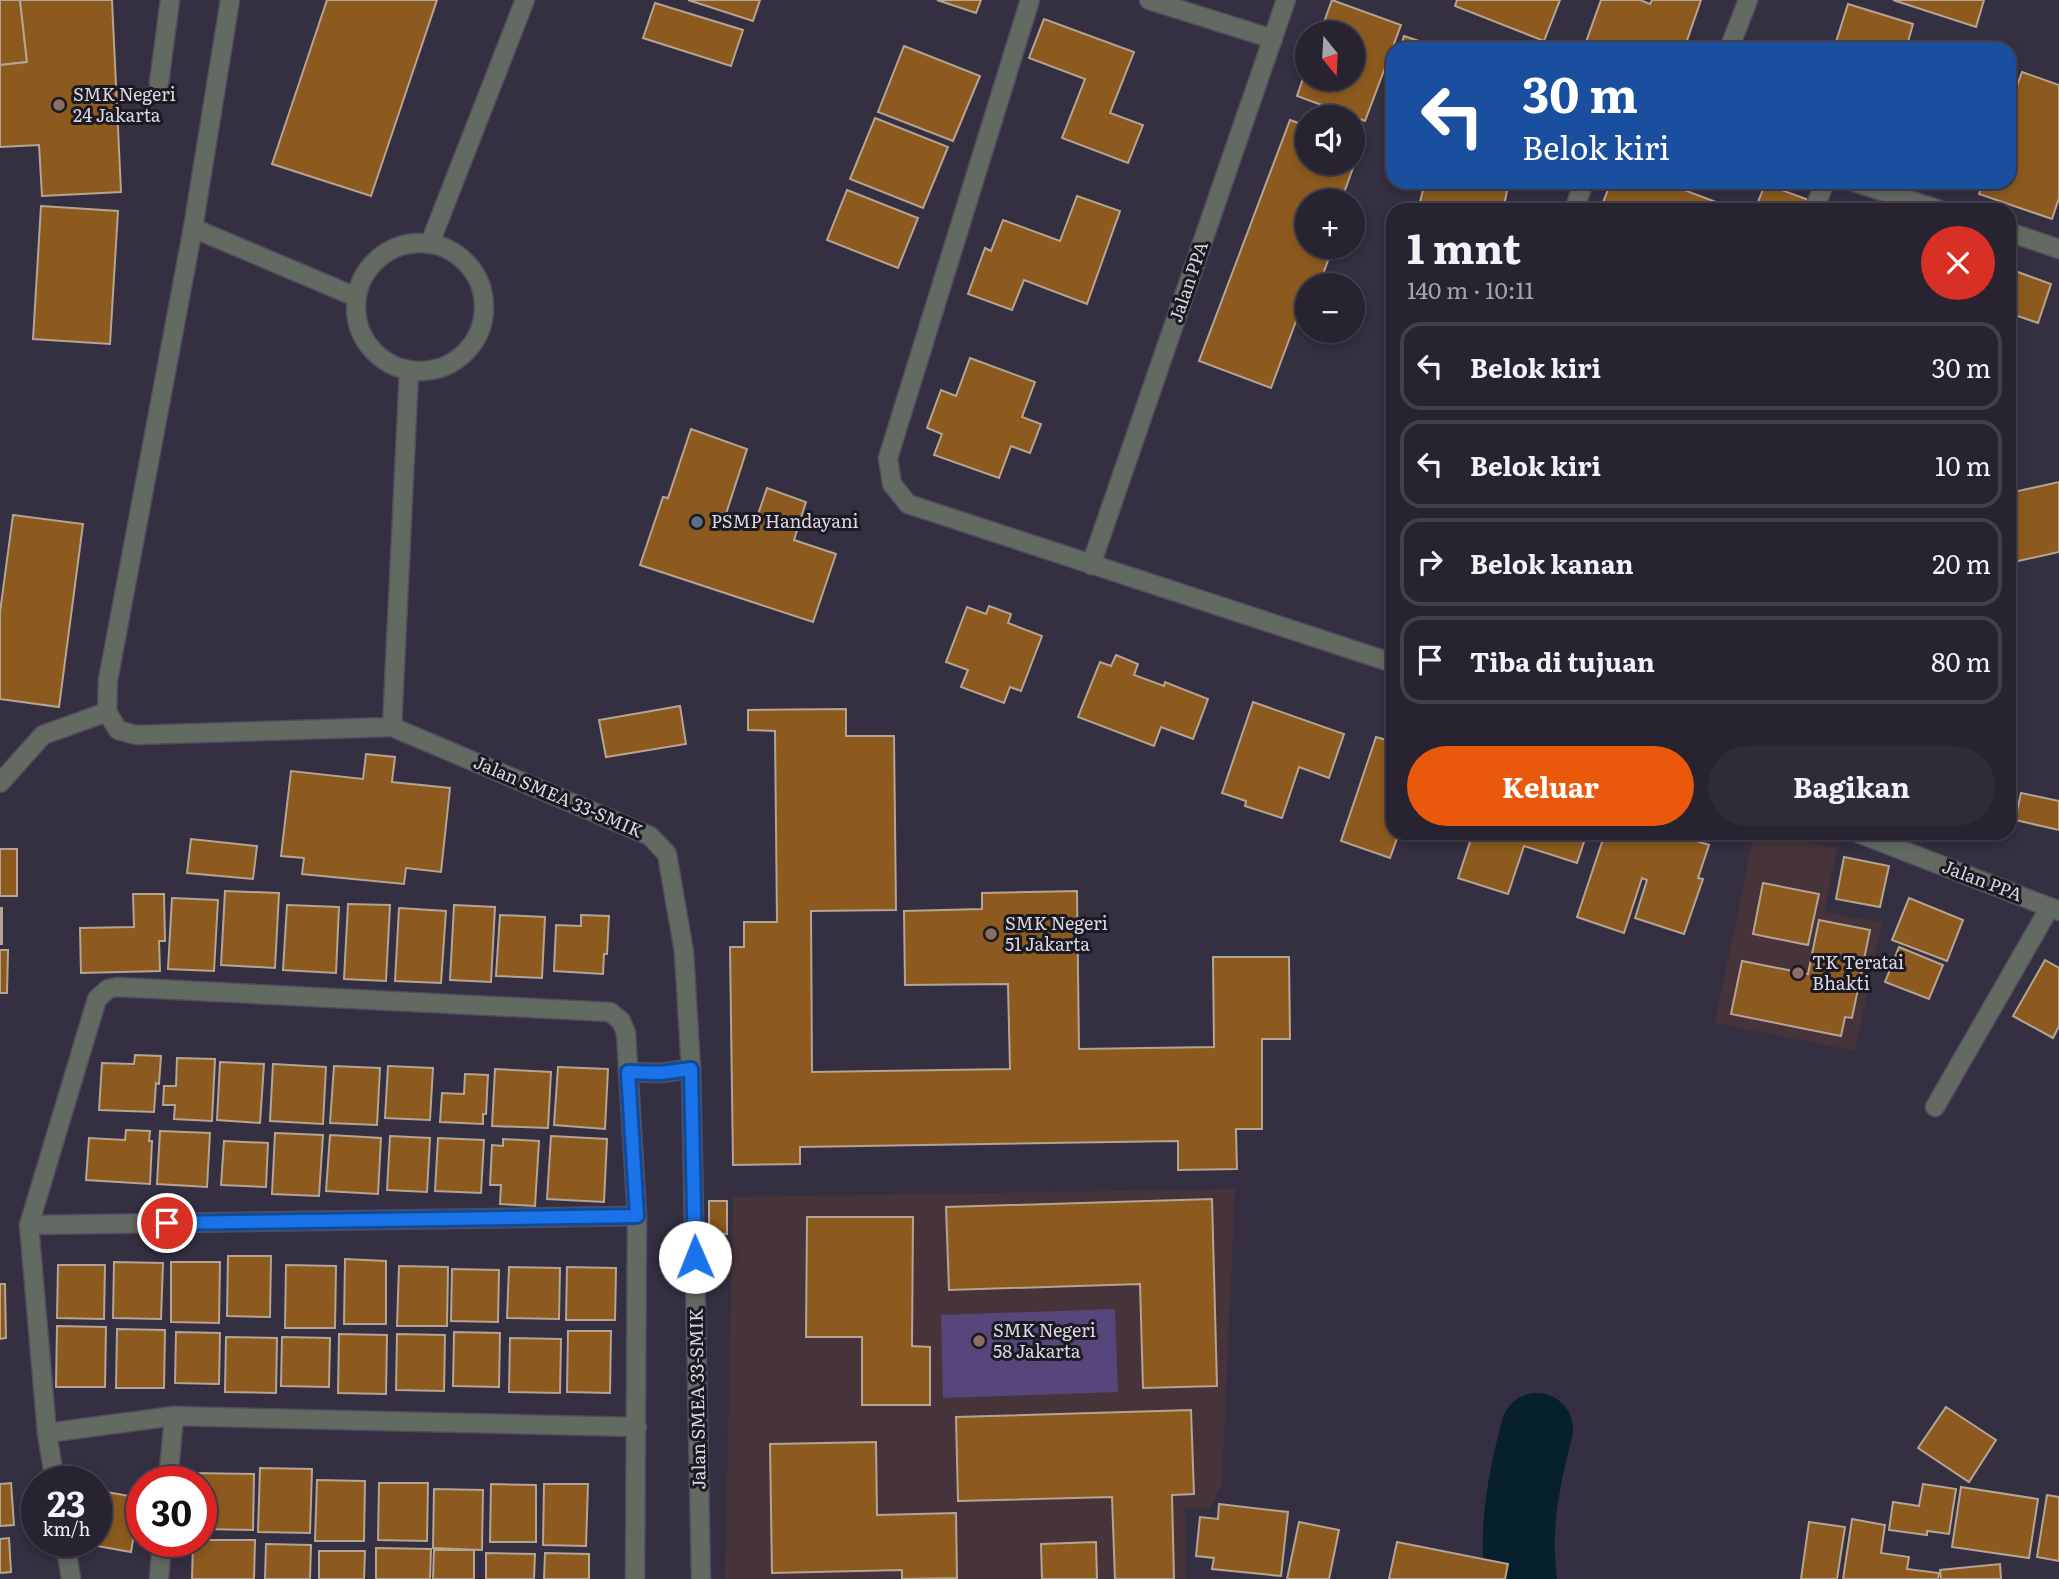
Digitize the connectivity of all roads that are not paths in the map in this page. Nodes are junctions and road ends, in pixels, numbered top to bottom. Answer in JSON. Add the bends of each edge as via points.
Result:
{"nodes":[{"id":1,"x":170,"y":0,"type":"edge"},
{"id":2,"x":230,"y":0,"type":"edge"},
{"id":3,"x":525,"y":0,"type":"edge"},
{"id":4,"x":1030,"y":0,"type":"edge"},
{"id":5,"x":1149,"y":0,"type":"edge"},
{"id":6,"x":1286,"y":0,"type":"edge"},
{"id":7,"x":1748,"y":0,"type":"edge"},
{"id":8,"x":1273,"y":39,"type":"junction"},
{"id":9,"x":1732,"y":42,"type":"edge"},
{"id":10,"x":159,"y":83,"type":"dead end"},
{"id":11,"x":1876,"y":189,"type":"edge"},
{"id":12,"x":1918,"y":203,"type":"edge"},
{"id":13,"x":193,"y":228,"type":"junction"},
{"id":14,"x":2016,"y":234,"type":"edge"},
{"id":15,"x":430,"y":243,"type":"junction"},
{"id":16,"x":2059,"y":249,"type":"edge"},
{"id":17,"x":356,"y":296,"type":"junction"},
{"id":18,"x":409,"y":371,"type":"junction"},
{"id":19,"x":1091,"y":565,"type":"junction"},
{"id":20,"x":1386,"y":661,"type":"edge"},
{"id":21,"x":107,"y":712,"type":"junction"},
{"id":22,"x":392,"y":727,"type":"junction"},
{"id":23,"x":0,"y":783,"type":"edge"},
{"id":24,"x":1877,"y":840,"type":"edge"},
{"id":25,"x":2054,"y":909,"type":"edge"},
{"id":26,"x":691,"y":1069,"type":"junction"},
{"id":27,"x":628,"y":1072,"type":"junction"},
{"id":28,"x":1935,"y":1107,"type":"dead end"},
{"id":29,"x":637,"y":1216,"type":"junction"},
{"id":30,"x":29,"y":1225,"type":"junction"},
{"id":31,"x":174,"y":1416,"type":"junction"},
{"id":32,"x":637,"y":1426,"type":"junction"},
{"id":33,"x":47,"y":1433,"type":"junction"},
{"id":34,"x":52,"y":1466,"type":"edge"},
{"id":35,"x":169,"y":1466,"type":"edge"},
{"id":36,"x":67,"y":1557,"type":"edge"},
{"id":37,"x":161,"y":1557,"type":"edge"},
{"id":38,"x":71,"y":1579,"type":"edge"},
{"id":39,"x":159,"y":1579,"type":"edge"},
{"id":40,"x":635,"y":1579,"type":"edge"},
{"id":41,"x":701,"y":1579,"type":"edge"}],
"edges":[{"from":1,"to":10,"type":"street"},
{"from":2,"to":13,"type":"street"},
{"from":3,"to":15,"type":"street"},
{"from":4,"to":19,"type":"street","via":[[888,458],[892,484],[908,504]]},
{"from":5,"to":8,"type":"street"},
{"from":6,"to":8,"type":"street","name":"Jalan PPA"},
{"from":7,"to":9,"type":"street"},
{"from":8,"to":19,"type":"street","name":"Jalan PPA"},
{"from":11,"to":12,"type":"street"},
{"from":13,"to":17,"type":"street"},
{"from":13,"to":21,"type":"street","via":[[108,680]]},
{"from":14,"to":16,"type":"street"},
{"from":15,"to":17,"type":"street","via":[[405,244],[382,255],[365,273]]},
{"from":15,"to":18,"type":"street","via":[[455,251],[474,269],[484,292],[484,317],[475,341],[458,359],[435,370]]},
{"from":17,"to":18,"type":"street","via":[[357,322],[368,345],[386,362]]},
{"from":18,"to":22,"type":"street"},
{"from":19,"to":20,"type":"street"},
{"from":21,"to":22,"type":"street","via":[[118,730],[136,735]]},
{"from":21,"to":23,"type":"street","via":[[43,735]]},
{"from":22,"to":26,"type":"street","name":"Jalan SMEA 33-SMIK","via":[[650,836],[667,854],[684,952]]},
{"from":24,"to":25,"type":"street","name":"Jalan PPA"},
{"from":25,"to":28,"type":"street"},
{"from":26,"to":27,"type":"street"},
{"from":26,"to":41,"type":"street","name":"Jalan SMEA 33-SMIK"},
{"from":27,"to":29,"type":"street"},
{"from":27,"to":30,"type":"street","via":[[626,1033],[610,1012],[108,989],[97,999]]},
{"from":29,"to":30,"type":"street"},
{"from":29,"to":32,"type":"street"},
{"from":30,"to":33,"type":"street"},
{"from":31,"to":32,"type":"street"},
{"from":31,"to":33,"type":"street"},
{"from":31,"to":35,"type":"street"},
{"from":32,"to":40,"type":"street"},
{"from":33,"to":34,"type":"street"},
{"from":36,"to":38,"type":"street"},
{"from":37,"to":39,"type":"street"}]}
